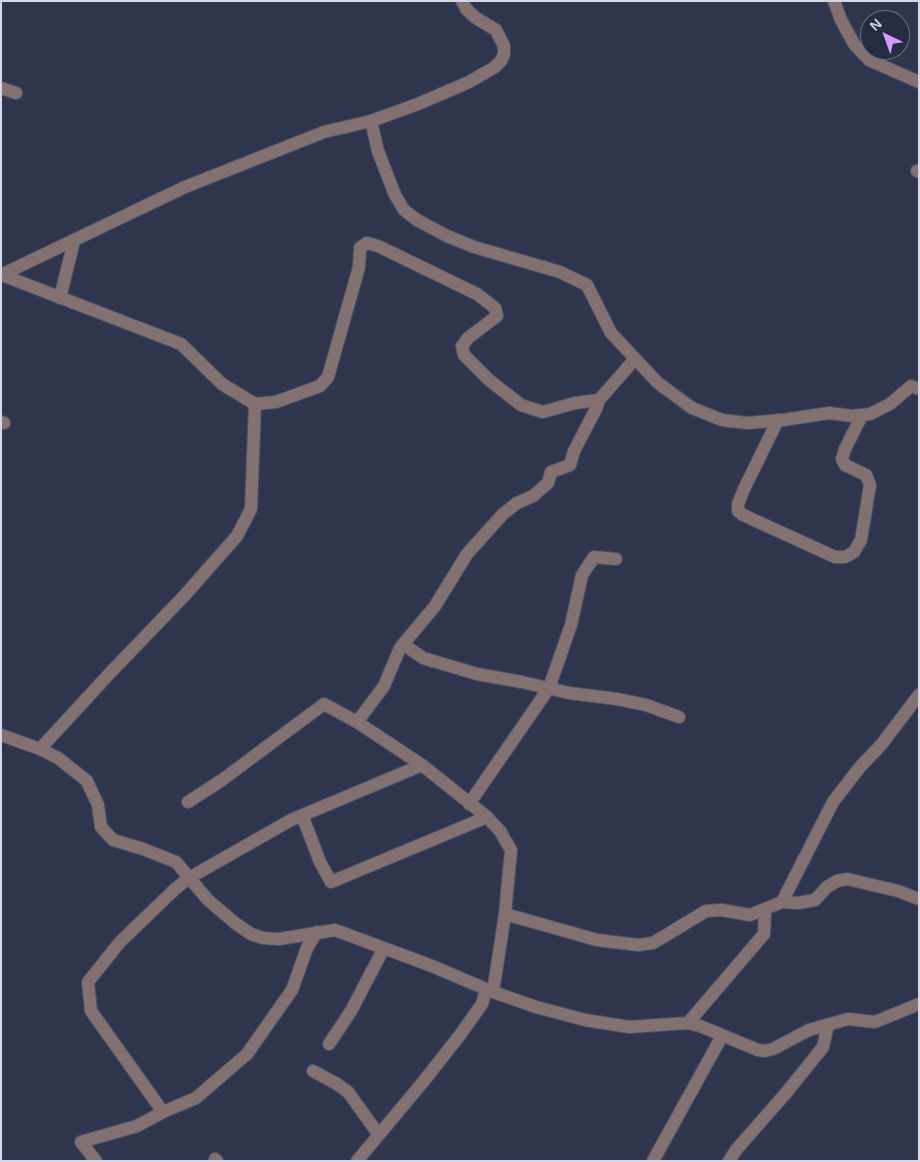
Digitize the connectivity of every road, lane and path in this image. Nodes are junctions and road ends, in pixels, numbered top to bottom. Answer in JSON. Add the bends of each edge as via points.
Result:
{"nodes":[{"id":1,"x":462,"y":1,"type":"edge"},
{"id":2,"x":834,"y":1,"type":"edge"},
{"id":3,"x":919,"y":82,"type":"edge"},
{"id":4,"x":1,"y":88,"type":"edge"},
{"id":5,"x":16,"y":94,"type":"dead end"},
{"id":6,"x":371,"y":121,"type":"junction"},
{"id":7,"x":74,"y":240,"type":"junction"},
{"id":8,"x":2,"y":275,"type":"edge"},
{"id":9,"x":60,"y":298,"type":"junction"},
{"id":10,"x":635,"y":359,"type":"junction"},
{"id":11,"x":919,"y":389,"type":"edge"},
{"id":12,"x":599,"y":400,"type":"junction"},
{"id":13,"x":255,"y":404,"type":"junction"},
{"id":14,"x":862,"y":415,"type":"junction"},
{"id":15,"x":778,"y":420,"type":"junction"},
{"id":16,"x":616,"y":559,"type":"dead end"},
{"id":17,"x":403,"y":644,"type":"junction"},
{"id":18,"x":550,"y":688,"type":"junction"},
{"id":19,"x":919,"y":695,"type":"edge"},
{"id":20,"x":679,"y":717,"type":"dead end"},
{"id":21,"x":357,"y":722,"type":"junction"},
{"id":22,"x":1,"y":735,"type":"edge"},
{"id":23,"x":40,"y":749,"type":"junction"},
{"id":24,"x":422,"y":765,"type":"junction"},
{"id":25,"x":188,"y":802,"type":"dead end"},
{"id":26,"x":469,"y":804,"type":"junction"},
{"id":27,"x":302,"y":815,"type":"junction"},
{"id":28,"x":487,"y":817,"type":"junction"},
{"id":29,"x":189,"y":878,"type":"junction"},
{"id":30,"x":919,"y":899,"type":"edge"},
{"id":31,"x":782,"y":902,"type":"junction"},
{"id":32,"x":764,"y":910,"type":"junction"},
{"id":33,"x":505,"y":914,"type":"junction"},
{"id":34,"x":317,"y":932,"type":"junction"},
{"id":35,"x":384,"y":948,"type":"junction"},
{"id":36,"x":490,"y":991,"type":"junction"},
{"id":37,"x":919,"y":1004,"type":"edge"},
{"id":38,"x":688,"y":1023,"type":"junction"},
{"id":39,"x":828,"y":1025,"type":"junction"},
{"id":40,"x":722,"y":1036,"type":"junction"},
{"id":41,"x":330,"y":1044,"type":"dead end"},
{"id":42,"x":313,"y":1071,"type":"dead end"},
{"id":43,"x":163,"y":1112,"type":"junction"},
{"id":44,"x":379,"y":1135,"type":"junction"},
{"id":45,"x":96,"y":1161,"type":"edge"},
{"id":46,"x":357,"y":1161,"type":"edge"},
{"id":47,"x":653,"y":1161,"type":"edge"},
{"id":48,"x":729,"y":1161,"type":"edge"}],
"edges":[{"from":1,"to":6,"type":"street","via":[[476,18],[496,30],[504,46],[501,61],[469,82]]},
{"from":2,"to":3,"type":"street","via":[[854,44],[870,60]]},
{"from":4,"to":5,"type":"street"},
{"from":6,"to":7,"type":"street","via":[[324,132],[184,187]]},
{"from":6,"to":10,"type":"street","via":[[394,195],[404,210],[447,236],[560,272],[586,285],[611,333]]},
{"from":7,"to":8,"type":"street"},
{"from":7,"to":9,"type":"street"},
{"from":8,"to":9,"type":"street"},
{"from":9,"to":13,"type":"street","via":[[182,344],[222,384]]},
{"from":10,"to":12,"type":"street"},
{"from":10,"to":15,"type":"street","via":[[663,388],[692,408],[722,420],[747,423]]},
{"from":11,"to":14,"type":"street","via":[[911,386],[890,404]]},
{"from":12,"to":13,"type":"street","via":[[543,412],[521,405],[464,355],[462,346],[468,338],[498,316],[495,308],[477,294],[378,246],[367,244],[360,248],[359,268],[328,377],[320,386],[276,402]]},
{"from":12,"to":17,"type":"street","via":[[570,465],[551,472],[548,483],[503,514],[467,554],[435,606]]},
{"from":13,"to":23,"type":"street","via":[[251,508],[237,536]]},
{"from":14,"to":15,"type":"street","via":[[830,413]]},
{"from":14,"to":15,"type":"street","via":[[842,459],[845,465],[866,475],[870,484],[861,540],[854,552],[844,557],[835,556],[738,511],[744,489]]},
{"from":16,"to":18,"type":"street","via":[[594,557],[582,575],[571,625]]},
{"from":17,"to":18,"type":"street","via":[[423,658],[447,666]]},
{"from":17,"to":21,"type":"street","via":[[384,686]]},
{"from":18,"to":20,"type":"street","via":[[646,705]]},
{"from":18,"to":26,"type":"street"},
{"from":19,"to":31,"type":"street","via":[[833,802]]},
{"from":21,"to":24,"type":"street"},
{"from":21,"to":25,"type":"street","via":[[324,704]]},
{"from":22,"to":23,"type":"street"},
{"from":23,"to":29,"type":"street","via":[[58,758],[87,781],[98,805],[101,827],[113,840],[176,862]]},
{"from":24,"to":26,"type":"street"},
{"from":24,"to":27,"type":"street"},
{"from":26,"to":28,"type":"street"},
{"from":27,"to":28,"type":"street","via":[[331,882]]},
{"from":27,"to":29,"type":"street"},
{"from":28,"to":33,"type":"street","via":[[511,850]]},
{"from":29,"to":34,"type":"street","via":[[208,900],[251,934],[279,939]]},
{"from":29,"to":43,"type":"street","via":[[120,942],[88,982],[91,1011]]},
{"from":30,"to":31,"type":"street","via":[[847,879],[827,887],[814,900]]},
{"from":31,"to":32,"type":"street"},
{"from":32,"to":33,"type":"street","via":[[750,915],[706,911],[654,944],[638,946],[597,940]]},
{"from":32,"to":38,"type":"street","via":[[764,934]]},
{"from":33,"to":36,"type":"street"},
{"from":34,"to":35,"type":"street","via":[[335,930]]},
{"from":34,"to":43,"type":"street","via":[[307,948],[292,990],[247,1054],[196,1098]]},
{"from":35,"to":36,"type":"street"},
{"from":35,"to":41,"type":"street"},
{"from":36,"to":38,"type":"street","via":[[585,1020],[629,1027]]},
{"from":36,"to":44,"type":"street","via":[[460,1035]]},
{"from":37,"to":39,"type":"street","via":[[875,1022],[848,1019]]},
{"from":38,"to":40,"type":"street"},
{"from":39,"to":40,"type":"street","via":[[809,1030],[765,1051]]},
{"from":39,"to":48,"type":"street","via":[[822,1047]]},
{"from":40,"to":47,"type":"street"},
{"from":42,"to":44,"type":"street","via":[[348,1092]]},
{"from":43,"to":45,"type":"street","via":[[137,1126],[81,1142]]},
{"from":44,"to":46,"type":"street"}]}
